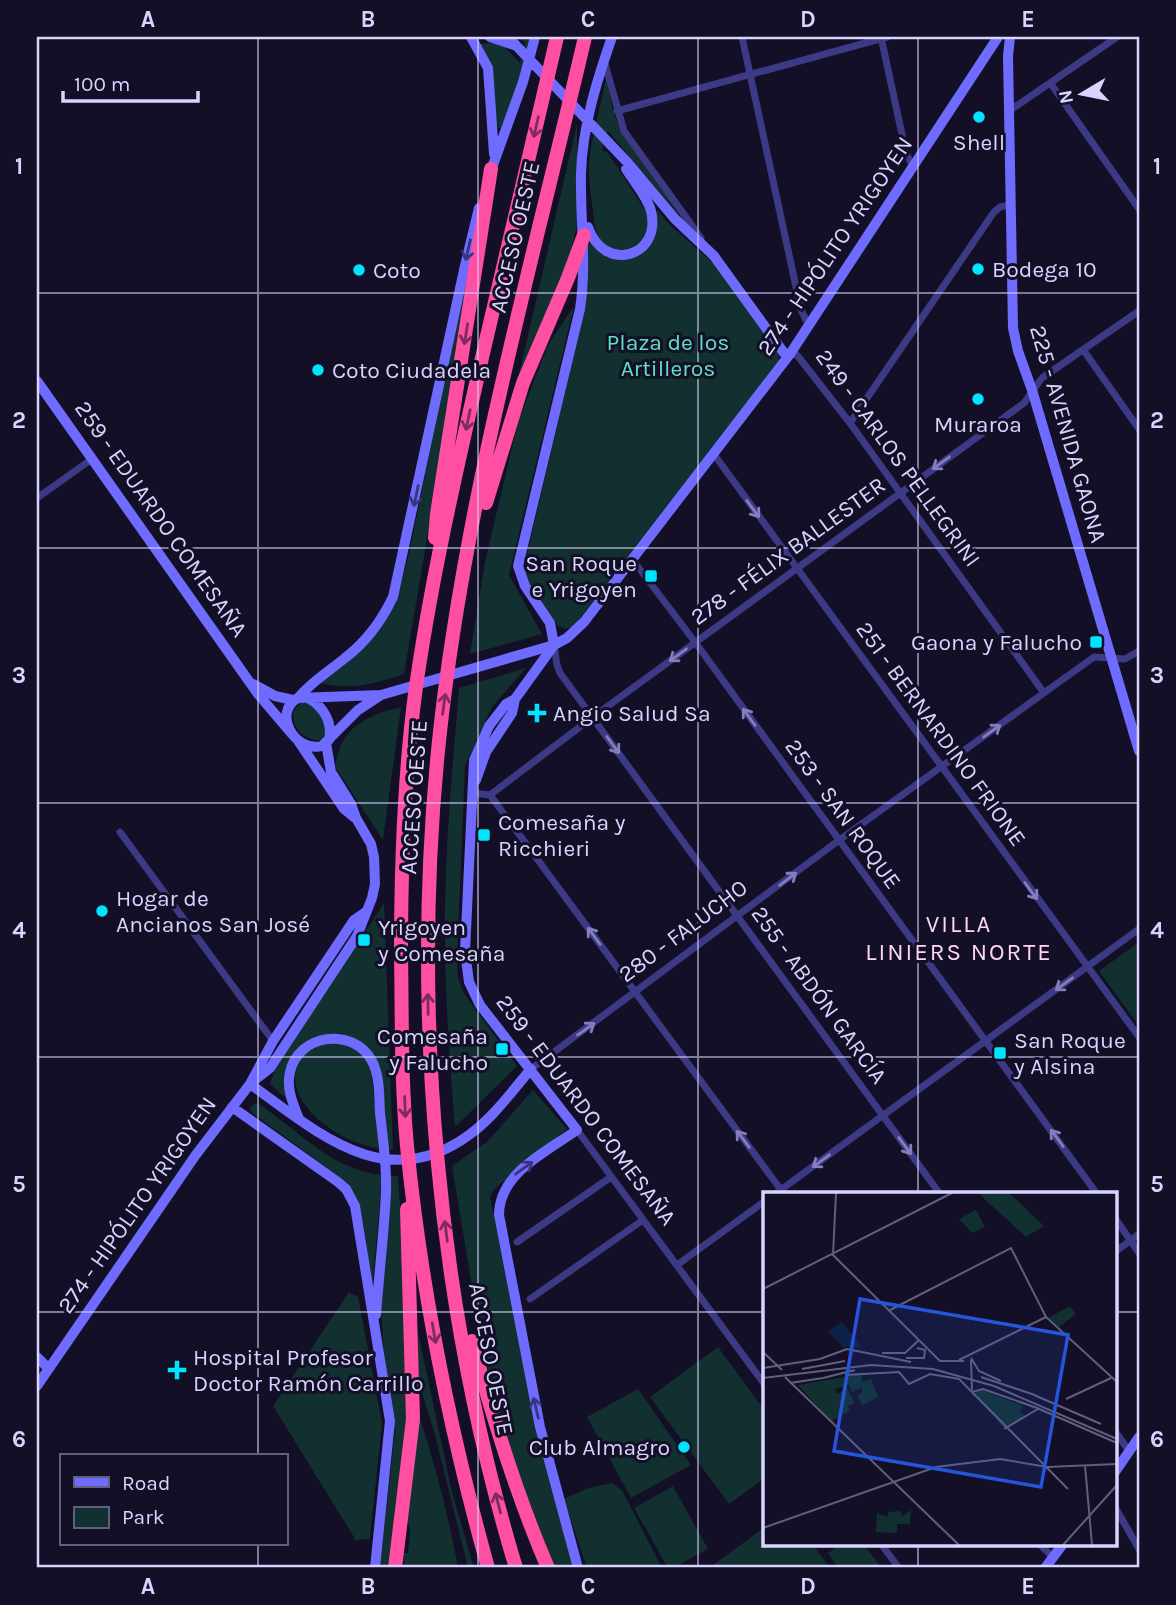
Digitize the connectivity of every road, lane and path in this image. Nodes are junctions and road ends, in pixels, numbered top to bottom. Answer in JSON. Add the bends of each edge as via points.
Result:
{"nodes":[{"id":1,"x":471,"y":37,"type":"edge"},
{"id":2,"x":490,"y":37,"type":"edge"},
{"id":3,"x":535,"y":37,"type":"edge"},
{"id":4,"x":557,"y":37,"type":"edge"},
{"id":5,"x":585,"y":37,"type":"edge"},
{"id":6,"x":612,"y":37,"type":"edge"},
{"id":7,"x":742,"y":37,"type":"edge"},
{"id":8,"x":883,"y":37,"type":"edge"},
{"id":9,"x":998,"y":37,"type":"edge"},
{"id":10,"x":1010,"y":37,"type":"edge"},
{"id":11,"x":1117,"y":37,"type":"edge"},
{"id":12,"x":512,"y":43,"type":"edge"},
{"id":13,"x":604,"y":60,"type":"junction"},
{"id":14,"x":750,"y":74,"type":"junction"},
{"id":15,"x":1051,"y":84,"type":"junction"},
{"id":16,"x":617,"y":111,"type":"junction"},
{"id":17,"x":1009,"y":111,"type":"junction"},
{"id":18,"x":608,"y":142,"type":"junction"},
{"id":19,"x":493,"y":165,"type":"junction"},
{"id":20,"x":913,"y":168,"type":"junction"},
{"id":21,"x":1010,"y":205,"type":"junction"},
{"id":22,"x":1139,"y":209,"type":"edge"},
{"id":23,"x":583,"y":210,"type":"junction"},
{"id":24,"x":584,"y":235,"type":"junction"},
{"id":25,"x":714,"y":256,"type":"junction"},
{"id":26,"x":1139,"y":311,"type":"edge"},
{"id":27,"x":809,"y":326,"type":"junction"},
{"id":28,"x":1084,"y":351,"type":"junction"},
{"id":29,"x":790,"y":354,"type":"junction"},
{"id":30,"x":37,"y":381,"type":"edge"},
{"id":31,"x":1032,"y":390,"type":"junction"},
{"id":32,"x":850,"y":423,"type":"junction"},
{"id":33,"x":1139,"y":429,"type":"edge"},
{"id":34,"x":713,"y":453,"type":"junction"},
{"id":35,"x":92,"y":459,"type":"junction"},
{"id":36,"x":899,"y":494,"type":"junction"},
{"id":37,"x":37,"y":498,"type":"edge"},
{"id":38,"x":632,"y":559,"type":"junction"},
{"id":39,"x":466,"y":564,"type":"junction"},
{"id":40,"x":797,"y":569,"type":"junction"},
{"id":41,"x":430,"y":600,"type":"junction"},
{"id":42,"x":695,"y":642,"type":"junction"},
{"id":43,"x":554,"y":645,"type":"junction"},
{"id":44,"x":1139,"y":651,"type":"edge"},
{"id":45,"x":1112,"y":658,"type":"junction"},
{"id":46,"x":251,"y":682,"type":"junction"},
{"id":47,"x":1044,"y":693,"type":"junction"},
{"id":48,"x":384,"y":694,"type":"junction"},
{"id":49,"x":299,"y":699,"type":"junction"},
{"id":50,"x":593,"y":717,"type":"junction"},
{"id":51,"x":295,"y":738,"type":"junction"},
{"id":52,"x":327,"y":741,"type":"junction"},
{"id":53,"x":1139,"y":750,"type":"edge"},
{"id":54,"x":942,"y":767,"type":"junction"},
{"id":55,"x":473,"y":790,"type":"junction"},
{"id":56,"x":490,"y":795,"type":"junction"},
{"id":57,"x":356,"y":818,"type":"junction"},
{"id":58,"x":120,"y":832,"type":"dead end"},
{"id":59,"x":838,"y":841,"type":"junction"},
{"id":60,"x":375,"y":870,"type":"joint"},
{"id":61,"x":368,"y":911,"type":"junction"},
{"id":62,"x":738,"y":916,"type":"junction"},
{"id":63,"x":1139,"y":929,"type":"edge"},
{"id":64,"x":1087,"y":967,"type":"junction"},
{"id":65,"x":636,"y":993,"type":"junction"},
{"id":66,"x":1139,"y":1037,"type":"edge"},
{"id":67,"x":986,"y":1040,"type":"junction"},
{"id":68,"x":273,"y":1041,"type":"junction"},
{"id":69,"x":531,"y":1069,"type":"junction"},
{"id":70,"x":250,"y":1084,"type":"junction"},
{"id":71,"x":232,"y":1107,"type":"junction"},
{"id":72,"x":882,"y":1115,"type":"junction"},
{"id":73,"x":299,"y":1119,"type":"junction"},
{"id":74,"x":577,"y":1130,"type":"junction"},
{"id":75,"x":407,"y":1144,"type":"junction"},
{"id":76,"x":611,"y":1177,"type":"junction"},
{"id":77,"x":780,"y":1192,"type":"edge"},
{"id":78,"x":939,"y":1192,"type":"edge"},
{"id":79,"x":1096,"y":1192,"type":"edge"},
{"id":80,"x":763,"y":1203,"type":"edge"},
{"id":81,"x":1116,"y":1219,"type":"edge"},
{"id":82,"x":643,"y":1220,"type":"junction"},
{"id":83,"x":1139,"y":1234,"type":"edge"},
{"id":84,"x":1130,"y":1240,"type":"junction"},
{"id":85,"x":517,"y":1242,"type":"dead end"},
{"id":86,"x":1116,"y":1251,"type":"edge"},
{"id":87,"x":1139,"y":1253,"type":"edge"},
{"id":88,"x":450,"y":1261,"type":"junction"},
{"id":89,"x":677,"y":1265,"type":"junction"},
{"id":90,"x":530,"y":1299,"type":"dead end"},
{"id":91,"x":374,"y":1333,"type":"junction"},
{"id":92,"x":37,"y":1357,"type":"edge"},
{"id":93,"x":48,"y":1368,"type":"junction"},
{"id":94,"x":763,"y":1382,"type":"edge"},
{"id":95,"x":37,"y":1387,"type":"edge"},
{"id":96,"x":1116,"y":1432,"type":"edge"},
{"id":97,"x":1139,"y":1437,"type":"edge"},
{"id":98,"x":1129,"y":1451,"type":"junction"},
{"id":99,"x":1116,"y":1470,"type":"edge"},
{"id":100,"x":1116,"y":1509,"type":"edge"},
{"id":101,"x":882,"y":1546,"type":"edge"},
{"id":102,"x":1041,"y":1546,"type":"edge"},
{"id":103,"x":1061,"y":1546,"type":"edge"},
{"id":104,"x":1139,"y":1549,"type":"edge"},
{"id":105,"x":1053,"y":1557,"type":"junction"},
{"id":106,"x":375,"y":1568,"type":"edge"},
{"id":107,"x":396,"y":1568,"type":"edge"},
{"id":108,"x":488,"y":1568,"type":"edge"},
{"id":109,"x":516,"y":1568,"type":"edge"},
{"id":110,"x":548,"y":1568,"type":"edge"},
{"id":111,"x":579,"y":1568,"type":"edge"},
{"id":112,"x":899,"y":1568,"type":"edge"},
{"id":113,"x":1045,"y":1568,"type":"edge"}],
"edges":[{"from":1,"to":19,"type":"street","via":[[489,76]]},
{"from":2,"to":12,"type":"street","name":"249 - CARLOS PELLEGRINI"},
{"from":3,"to":19,"type":"street"},
{"from":4,"to":41,"type":"highway","name":"ACCESO OESTE","one_way":true},
{"from":5,"to":39,"type":"highway","name":"ACCESO OESTE","via":[[496,415]]},
{"from":6,"to":13,"type":"street"},
{"from":7,"to":14,"type":"street"},
{"from":8,"to":14,"type":"street"},
{"from":8,"to":20,"type":"street"},
{"from":9,"to":20,"type":"street","name":"274 - HIPÓLITO YRIGOYEN"},
{"from":10,"to":17,"type":"street","name":"225 - AVENIDA GAONA"},
{"from":11,"to":15,"type":"street"},
{"from":12,"to":18,"type":"street","name":"249 - CARLOS PELLEGRINI"},
{"from":13,"to":16,"type":"street","name":"249 - CARLOS PELLEGRINI"},
{"from":13,"to":23,"type":"street","via":[[585,135]]},
{"from":14,"to":16,"type":"street"},
{"from":14,"to":27,"type":"street","via":[[801,310]]},
{"from":15,"to":17,"type":"street"},
{"from":15,"to":22,"type":"street"},
{"from":16,"to":25,"type":"street","name":"249 - CARLOS PELLEGRINI","via":[[628,138]]},
{"from":17,"to":21,"type":"street","name":"225 - AVENIDA GAONA"},
{"from":18,"to":23,"type":"street","via":[[648,204],[649,239],[634,252],[617,256],[605,252],[592,238]]},
{"from":18,"to":25,"type":"street","name":"249 - CARLOS PELLEGRINI"},
{"from":19,"to":41,"type":"highway","one_way":true,"via":[[437,514]]},
{"from":19,"to":49,"type":"street","one_way":true,"via":[[466,258],[393,597],[367,639],[309,685]]},
{"from":20,"to":27,"type":"street","name":"274 - HIPÓLITO YRIGOYEN"},
{"from":21,"to":31,"type":"street","name":"225 - AVENIDA GAONA","via":[[1013,328]]},
{"from":21,"to":32,"type":"street","via":[[994,212]]},
{"from":23,"to":24,"type":"street"},
{"from":24,"to":39,"type":"highway","via":[[523,383]]},
{"from":24,"to":43,"type":"street","via":[[580,309],[518,566],[525,586],[550,623]]},
{"from":25,"to":29,"type":"street","name":"249 - CARLOS PELLEGRINI","via":[[784,353]]},
{"from":26,"to":28,"type":"street","name":"278 - FÉLIX BALLESTER"},
{"from":27,"to":29,"type":"street","name":"274 - HIPÓLITO YRIGOYEN"},
{"from":28,"to":31,"type":"street","name":"278 - FÉLIX BALLESTER","via":[[1042,378]]},
{"from":28,"to":33,"type":"street"},
{"from":29,"to":32,"type":"street","name":"249 - CARLOS PELLEGRINI","via":[[797,355]]},
{"from":29,"to":34,"type":"street","name":"274 - HIPÓLITO YRIGOYEN"},
{"from":30,"to":35,"type":"street","name":"259 - EDUARDO COMESAÑA"},
{"from":31,"to":36,"type":"street","name":"278 - FÉLIX BALLESTER","one_way":true,"via":[[1024,403]]},
{"from":31,"to":45,"type":"street","name":"225 - AVENIDA GAONA"},
{"from":32,"to":36,"type":"street","name":"249 - CARLOS PELLEGRINI"},
{"from":34,"to":38,"type":"street","name":"274 - HIPÓLITO YRIGOYEN"},
{"from":34,"to":40,"type":"street","name":"251 - BERNARDINO FRIONE","one_way":true},
{"from":35,"to":37,"type":"street"},
{"from":35,"to":46,"type":"street","name":"259 - EDUARDO COMESAÑA"},
{"from":36,"to":40,"type":"street","name":"278 - FÉLIX BALLESTER"},
{"from":36,"to":47,"type":"street","name":"249 - CARLOS PELLEGRINI"},
{"from":38,"to":42,"type":"street","name":"253 - SAN ROQUE"},
{"from":38,"to":43,"type":"street","name":"274 - HIPÓLITO YRIGOYEN","via":[[584,622]]},
{"from":88,"to":39,"type":"highway","name":"ACCESO OESTE","one_way":true,"via":[[433,1100],[429,902],[439,739]]},
{"from":40,"to":42,"type":"street","name":"278 - FÉLIX BALLESTER"},
{"from":40,"to":54,"type":"street","name":"251 - BERNARDINO FRIONE"},
{"from":41,"to":75,"type":"highway","name":"ACCESO OESTE","one_way":true,"via":[[415,696],[404,831],[401,964]]},
{"from":42,"to":50,"type":"street","name":"278 - FÉLIX BALLESTER","one_way":true},
{"from":59,"to":42,"type":"street","name":"253 - SAN ROQUE","one_way":true},
{"from":43,"to":48,"type":"street"},
{"from":43,"to":50,"type":"street","name":"255 - ABDÓN GARCÍA","via":[[560,673]]},
{"from":43,"to":55,"type":"street","name":"274 - HIPÓLITO YRIGOYEN","via":[[515,699],[512,713],[486,752]]},
{"from":44,"to":45,"type":"street","name":"280 - FALUCHO","via":[[1125,659]]},
{"from":45,"to":47,"type":"street","name":"280 - FALUCHO","via":[[1094,657]]},
{"from":45,"to":53,"type":"street","name":"225 - AVENIDA GAONA"},
{"from":46,"to":49,"type":"street","name":"259 - EDUARDO COMESAÑA","via":[[275,696]]},
{"from":46,"to":51,"type":"street","name":"259 - EDUARDO COMESAÑA"},
{"from":54,"to":47,"type":"street","name":"280 - FALUCHO","one_way":true},
{"from":48,"to":49,"type":"street"},
{"from":48,"to":52,"type":"street","via":[[358,710]]},
{"from":49,"to":51,"type":"street","via":[[287,711]]},
{"from":49,"to":52,"type":"street","via":[[320,706],[328,719]]},
{"from":50,"to":56,"type":"street","name":"278 - FÉLIX BALLESTER"},
{"from":50,"to":62,"type":"street","name":"255 - ABDÓN GARCÍA","one_way":true},
{"from":51,"to":52,"type":"street","via":[[317,747]]},
{"from":51,"to":57,"type":"street","name":"259 - EDUARDO COMESAÑA","via":[[344,809]]},
{"from":52,"to":57,"type":"street","name":"259 - EDUARDO COMESAÑA","via":[[331,772]]},
{"from":54,"to":59,"type":"street","name":"280 - FALUCHO"},
{"from":54,"to":64,"type":"street","name":"251 - BERNARDINO FRIONE","one_way":true},
{"from":55,"to":56,"type":"street"},
{"from":55,"to":69,"type":"street","name":"259 - EDUARDO COMESAÑA","via":[[466,968],[480,1005]]},
{"from":65,"to":56,"type":"street","one_way":true},
{"from":57,"to":60,"type":"street","name":"259 - EDUARDO COMESAÑA","via":[[371,844]]},
{"from":58,"to":68,"type":"street"},
{"from":62,"to":59,"type":"street","name":"280 - FALUCHO","one_way":true},
{"from":59,"to":67,"type":"street","name":"253 - SAN ROQUE"},
{"from":60,"to":61,"type":"street","name":"274 - HIPÓLITO YRIGOYEN"},
{"from":61,"to":68,"type":"street","name":"274 - HIPÓLITO YRIGOYEN","via":[[355,920]]},
{"from":61,"to":70,"type":"street","name":"274 - HIPÓLITO YRIGOYEN","via":[[357,936],[270,1068]]},
{"from":62,"to":65,"type":"street","name":"280 - FALUCHO"},
{"from":62,"to":72,"type":"street","name":"255 - ABDÓN GARCÍA"},
{"from":63,"to":64,"type":"street"},
{"from":64,"to":66,"type":"street","name":"251 - BERNARDINO FRIONE"},
{"from":64,"to":67,"type":"street","one_way":true},
{"from":69,"to":65,"type":"street","name":"280 - FALUCHO","one_way":true},
{"from":77,"to":65,"type":"street","one_way":true},
{"from":67,"to":72,"type":"street"},
{"from":79,"to":67,"type":"street","name":"253 - SAN ROQUE","one_way":true},
{"from":68,"to":70,"type":"street","name":"274 - HIPÓLITO YRIGOYEN"},
{"from":69,"to":73,"type":"street","name":"280 - FALUCHO","via":[[477,1129],[451,1146],[422,1156],[392,1159],[362,1154]]},
{"from":69,"to":74,"type":"street","name":"259 - EDUARDO COMESAÑA"},
{"from":70,"to":71,"type":"street","name":"274 - HIPÓLITO YRIGOYEN"},
{"from":70,"to":73,"type":"street","name":"280 - FALUCHO"},
{"from":71,"to":91,"type":"street","via":[[332,1177],[351,1196]]},
{"from":71,"to":93,"type":"street","name":"274 - HIPÓLITO YRIGOYEN"},
{"from":72,"to":77,"type":"street","one_way":true},
{"from":72,"to":78,"type":"street","name":"255 - ABDÓN GARCÍA","one_way":true},
{"from":73,"to":91,"type":"street","via":[[289,1079],[302,1051],[320,1040],[339,1038],[368,1055],[377,1074],[386,1177]]},
{"from":74,"to":76,"type":"street","name":"259 - EDUARDO COMESAÑA"},
{"from":111,"to":74,"type":"street","one_way":true,"via":[[540,1427],[499,1215],[502,1194],[513,1176]]},
{"from":75,"to":107,"type":"highway","via":[[413,1419]]},
{"from":75,"to":108,"type":"highway","name":"ACCESO OESTE","one_way":true,"via":[[438,1354]]},
{"from":76,"to":82,"type":"street","name":"259 - EDUARDO COMESAÑA"},
{"from":76,"to":85,"type":"street"},
{"from":80,"to":89,"type":"street"},
{"from":81,"to":84,"type":"street"},
{"from":82,"to":89,"type":"street","name":"259 - EDUARDO COMESAÑA"},
{"from":82,"to":90,"type":"street"},
{"from":83,"to":84,"type":"street"},
{"from":84,"to":86,"type":"street"},
{"from":84,"to":87,"type":"street"},
{"from":109,"to":88,"type":"highway","name":"ACCESO OESTE","one_way":true,"via":[[482,1436]]},
{"from":88,"to":110,"type":"highway","via":[[501,1446]]},
{"from":89,"to":94,"type":"street","name":"259 - EDUARDO COMESAÑA"},
{"from":91,"to":106,"type":"street","via":[[390,1420]]},
{"from":92,"to":93,"type":"street"},
{"from":93,"to":95,"type":"street","name":"274 - HIPÓLITO YRIGOYEN"},
{"from":96,"to":98,"type":"street"},
{"from":97,"to":98,"type":"street"},
{"from":98,"to":99,"type":"street"},
{"from":100,"to":104,"type":"street"},
{"from":101,"to":112,"type":"street"},
{"from":102,"to":105,"type":"street"},
{"from":103,"to":105,"type":"street"},
{"from":105,"to":113,"type":"street"}]}
